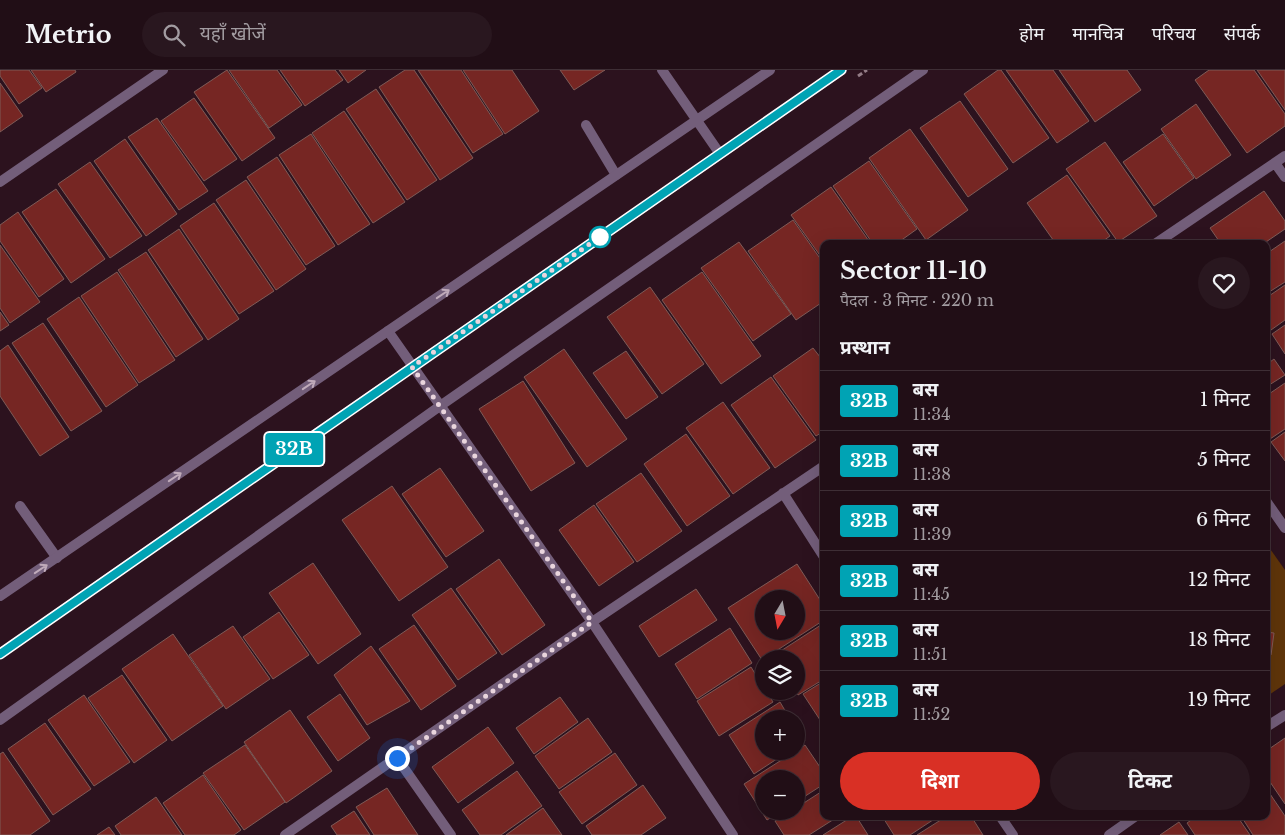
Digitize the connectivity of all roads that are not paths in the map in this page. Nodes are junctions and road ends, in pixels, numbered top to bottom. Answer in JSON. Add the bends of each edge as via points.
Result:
{"nodes":[{"id":1,"x":163,"y":70,"type":"edge"},
{"id":2,"x":662,"y":70,"type":"edge"},
{"id":3,"x":770,"y":70,"type":"edge"},
{"id":4,"x":842,"y":70,"type":"edge"},
{"id":5,"x":923,"y":70,"type":"edge"},
{"id":6,"x":696,"y":120,"type":"junction"},
{"id":7,"x":586,"y":125,"type":"dead end"},
{"id":8,"x":720,"y":154,"type":"junction"},
{"id":9,"x":1285,"y":156,"type":"edge"},
{"id":10,"x":1275,"y":162,"type":"junction"},
{"id":11,"x":616,"y":175,"type":"junction"},
{"id":12,"x":1285,"y":177,"type":"edge"},
{"id":13,"x":0,"y":182,"type":"edge"},
{"id":14,"x":1161,"y":240,"type":"edge"},
{"id":15,"x":388,"y":331,"type":"junction"},
{"id":16,"x":412,"y":367,"type":"junction"},
{"id":17,"x":440,"y":406,"type":"junction"},
{"id":18,"x":820,"y":469,"type":"edge"},
{"id":19,"x":783,"y":494,"type":"junction"},
{"id":20,"x":20,"y":506,"type":"dead end"},
{"id":21,"x":1270,"y":507,"type":"edge"},
{"id":22,"x":1285,"y":528,"type":"edge"},
{"id":23,"x":820,"y":551,"type":"edge"},
{"id":24,"x":57,"y":558,"type":"junction"},
{"id":25,"x":0,"y":596,"type":"edge"},
{"id":26,"x":592,"y":622,"type":"junction"},
{"id":27,"x":0,"y":654,"type":"edge"},
{"id":28,"x":1285,"y":714,"type":"edge"},
{"id":29,"x":0,"y":720,"type":"edge"},
{"id":30,"x":1270,"y":724,"type":"edge"},
{"id":31,"x":397,"y":758,"type":"junction"},
{"id":32,"x":1003,"y":820,"type":"edge"},
{"id":33,"x":1130,"y":820,"type":"edge"},
{"id":34,"x":285,"y":835,"type":"edge"},
{"id":35,"x":451,"y":835,"type":"edge"},
{"id":36,"x":733,"y":835,"type":"edge"},
{"id":37,"x":1013,"y":835,"type":"edge"},
{"id":38,"x":1109,"y":835,"type":"edge"}],
"edges":[{"from":1,"to":13,"type":"street"},
{"from":2,"to":6,"type":"street"},
{"from":3,"to":6,"type":"street"},
{"from":4,"to":8,"type":"street"},
{"from":5,"to":17,"type":"street"},
{"from":6,"to":8,"type":"street"},
{"from":6,"to":11,"type":"street"},
{"from":7,"to":11,"type":"street"},
{"from":8,"to":16,"type":"street"},
{"from":9,"to":10,"type":"street"},
{"from":10,"to":12,"type":"street"},
{"from":10,"to":14,"type":"street"},
{"from":15,"to":11,"type":"street","one_way":true},
{"from":15,"to":16,"type":"street"},
{"from":24,"to":15,"type":"street","one_way":true},
{"from":16,"to":17,"type":"street"},
{"from":16,"to":27,"type":"street"},
{"from":17,"to":26,"type":"street"},
{"from":17,"to":29,"type":"street"},
{"from":18,"to":19,"type":"street"},
{"from":19,"to":23,"type":"street"},
{"from":19,"to":26,"type":"street"},
{"from":20,"to":24,"type":"street"},
{"from":21,"to":22,"type":"street"},
{"from":25,"to":24,"type":"street","one_way":true},
{"from":26,"to":31,"type":"street"},
{"from":26,"to":36,"type":"street"},
{"from":28,"to":30,"type":"street"},
{"from":31,"to":34,"type":"street"},
{"from":31,"to":35,"type":"street"},
{"from":32,"to":37,"type":"street"},
{"from":33,"to":38,"type":"street"}]}
